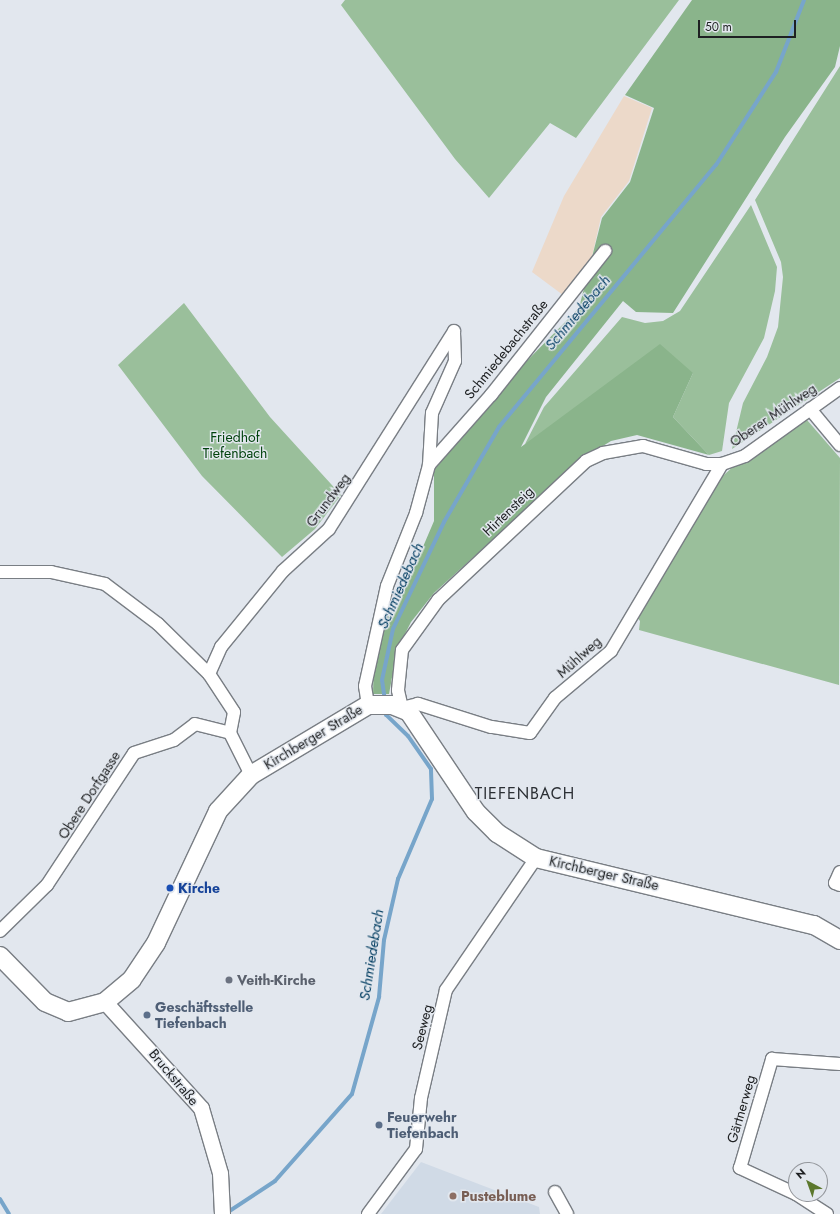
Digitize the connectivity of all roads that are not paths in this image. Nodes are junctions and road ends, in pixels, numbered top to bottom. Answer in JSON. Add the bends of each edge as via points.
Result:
{"nodes":[{"id":1,"x":605,"y":251,"type":"dead end"},
{"id":2,"x":454,"y":331,"type":"joint"},
{"id":3,"x":840,"y":388,"type":"edge"},
{"id":4,"x":810,"y":409,"type":"junction"},
{"id":5,"x":840,"y":445,"type":"edge"},
{"id":6,"x":722,"y":464,"type":"junction"},
{"id":7,"x":429,"y":465,"type":"junction"},
{"id":8,"x":0,"y":572,"type":"edge"},
{"id":9,"x":208,"y":674,"type":"junction"},
{"id":10,"x":384,"y":706,"type":"junction"},
{"id":11,"x":230,"y":734,"type":"junction"},
{"id":12,"x":251,"y":775,"type":"junction"},
{"id":13,"x":536,"y":858,"type":"junction"},
{"id":14,"x":840,"y":872,"type":"edge"},
{"id":15,"x":840,"y":885,"type":"edge"},
{"id":16,"x":0,"y":931,"type":"edge"},
{"id":17,"x":840,"y":940,"type":"edge"},
{"id":18,"x":0,"y":956,"type":"edge"},
{"id":19,"x":106,"y":1002,"type":"junction"},
{"id":20,"x":840,"y":1064,"type":"edge"},
{"id":21,"x":788,"y":1190,"type":"edge"},
{"id":22,"x":555,"y":1192,"type":"dead end"},
{"id":23,"x":808,"y":1202,"type":"edge"},
{"id":24,"x":222,"y":1210,"type":"edge"},
{"id":25,"x":368,"y":1214,"type":"edge"},
{"id":26,"x":567,"y":1214,"type":"edge"},
{"id":27,"x":827,"y":1214,"type":"edge"}],
"edges":[{"from":1,"to":7,"type":"street","name":"Schmiedebachstraße","via":[[491,395]]},
{"from":2,"to":7,"type":"street","name":"Schmiedebachstraße","via":[[455,361],[432,413]]},
{"from":2,"to":9,"type":"street","name":"Grundweg","via":[[329,529],[283,571],[247,611],[220,647]]},
{"from":3,"to":4,"type":"street","name":"Oberer Mühlweg"},
{"from":4,"to":5,"type":"street"},
{"from":4,"to":6,"type":"street","name":"Oberer Mühlweg","via":[[745,456]]},
{"from":6,"to":10,"type":"street","name":"Hirtensteig","via":[[706,464],[643,446],[603,453],[586,461],[438,600],[402,650],[398,690]]},
{"from":6,"to":10,"type":"street","name":"Mühlweg","via":[[611,651],[555,698],[530,733],[491,727],[418,704]]},
{"from":7,"to":10,"type":"street","name":"Schmiedebachstraße","via":[[416,513],[387,586],[366,686]]},
{"from":8,"to":9,"type":"street","via":[[51,572],[105,584],[158,624]]},
{"from":9,"to":11,"type":"street","via":[[234,712]]},
{"from":10,"to":12,"type":"main road","name":"Kirchberger Straße"},
{"from":10,"to":13,"type":"main road","name":"Kirchberger Straße","via":[[424,733],[476,812],[497,833]]},
{"from":11,"to":12,"type":"street"},
{"from":11,"to":16,"type":"street","name":"Obere Dorfgasse","via":[[195,724],[174,740],[134,753],[47,885]]},
{"from":12,"to":19,"type":"main road","name":"Kirchberger Straße","via":[[218,811],[156,943],[132,979]]},
{"from":13,"to":17,"type":"main road","name":"Kirchberger Straße","via":[[814,926]]},
{"from":13,"to":25,"type":"street","name":"Seeweg","via":[[446,990],[421,1098],[416,1149]]},
{"from":14,"to":15,"type":"street","via":[[835,883]]},
{"from":18,"to":19,"type":"main road","name":"Kirchberger Straße","via":[[16,977],[45,1002],[68,1012]]},
{"from":19,"to":24,"type":"street","name":"Bruckstraße","via":[[200,1108],[220,1173]]},
{"from":20,"to":21,"type":"street","name":"Gärtnerweg","via":[[772,1060],[740,1168]]},
{"from":22,"to":26,"type":"street"},
{"from":23,"to":27,"type":"street"}]}
